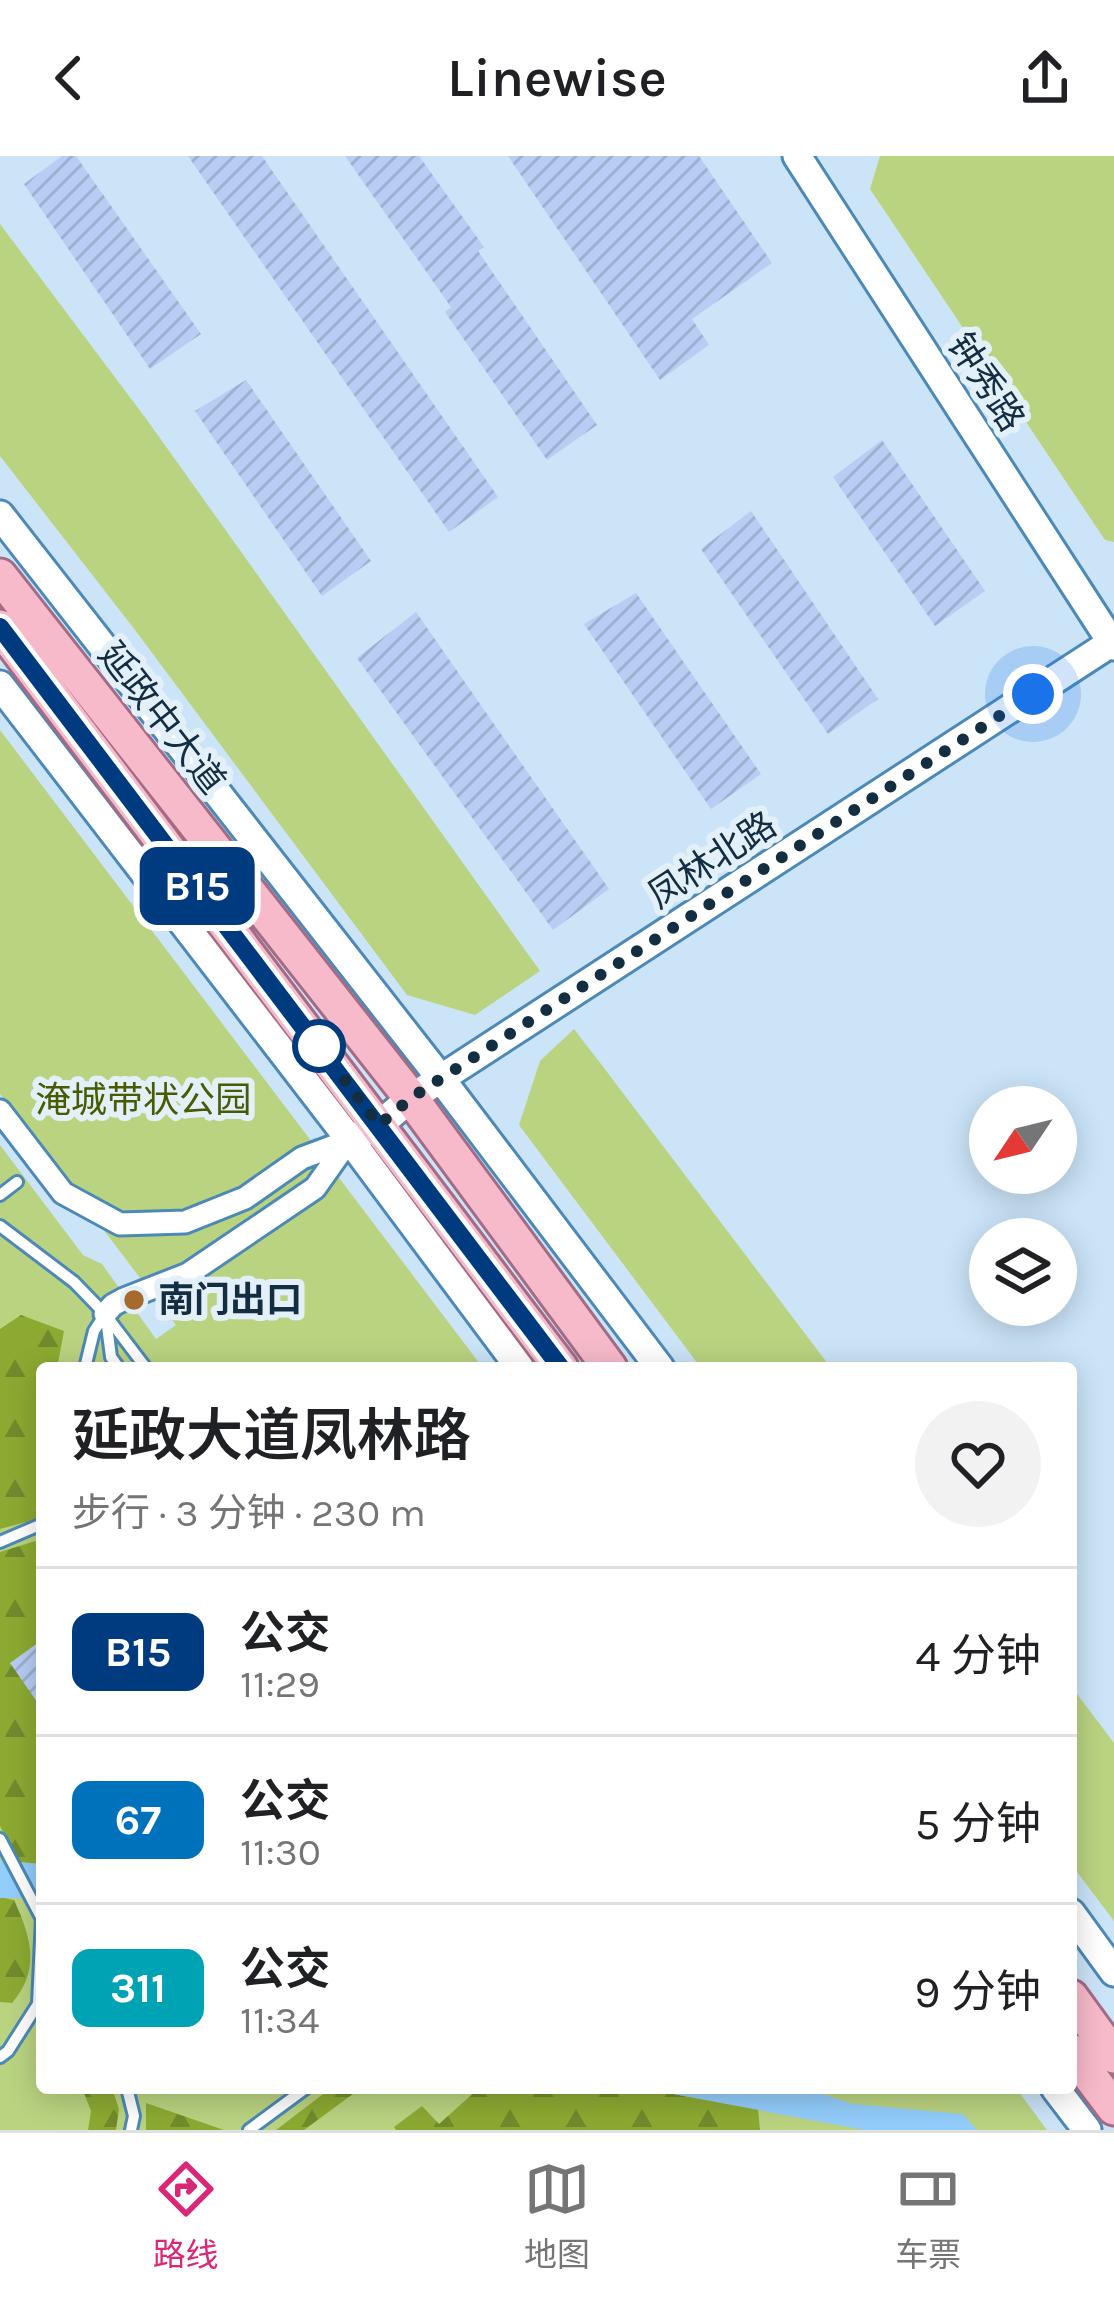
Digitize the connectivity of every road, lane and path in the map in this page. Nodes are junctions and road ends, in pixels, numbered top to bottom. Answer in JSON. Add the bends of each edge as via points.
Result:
{"nodes":[{"id":1,"x":797,"y":156,"type":"edge"},
{"id":2,"x":0,"y":515,"type":"edge"},
{"id":3,"x":0,"y":575,"type":"edge"},
{"id":4,"x":0,"y":627,"type":"edge"},
{"id":5,"x":1113,"y":643,"type":"edge"},
{"id":6,"x":0,"y":685,"type":"edge"},
{"id":7,"x":441,"y":1079,"type":"junction"},
{"id":8,"x":411,"y":1098,"type":"junction"},
{"id":9,"x":0,"y":1112,"type":"edge"},
{"id":10,"x":364,"y":1132,"type":"junction"},
{"id":11,"x":17,"y":1183,"type":"dead end"},
{"id":12,"x":0,"y":1195,"type":"edge"},
{"id":13,"x":0,"y":1226,"type":"edge"},
{"id":14,"x":105,"y":1314,"type":"junction"},
{"id":15,"x":86,"y":1362,"type":"edge"},
{"id":16,"x":115,"y":1362,"type":"edge"},
{"id":17,"x":141,"y":1362,"type":"edge"},
{"id":18,"x":516,"y":1362,"type":"edge"},
{"id":19,"x":556,"y":1362,"type":"edge"},
{"id":20,"x":606,"y":1362,"type":"edge"},
{"id":21,"x":655,"y":1362,"type":"edge"},
{"id":22,"x":36,"y":1526,"type":"edge"},
{"id":23,"x":0,"y":1541,"type":"edge"},
{"id":24,"x":0,"y":1839,"type":"edge"},
{"id":25,"x":36,"y":1907,"type":"edge"},
{"id":26,"x":1077,"y":1920,"type":"edge"},
{"id":27,"x":1114,"y":1972,"type":"edge"},
{"id":28,"x":1077,"y":2005,"type":"edge"},
{"id":29,"x":36,"y":2007,"type":"edge"},
{"id":30,"x":1114,"y":2056,"type":"edge"},
{"id":31,"x":0,"y":2057,"type":"edge"},
{"id":32,"x":1077,"y":2059,"type":"edge"},
{"id":33,"x":128,"y":2094,"type":"edge"},
{"id":34,"x":298,"y":2094,"type":"edge"},
{"id":35,"x":1060,"y":2094,"type":"edge"},
{"id":36,"x":1114,"y":2108,"type":"edge"},
{"id":37,"x":131,"y":2130,"type":"edge"},
{"id":38,"x":249,"y":2130,"type":"edge"},
{"id":39,"x":1087,"y":2130,"type":"edge"}],
"edges":[{"from":1,"to":5,"type":"street","name":"钟秀路"},
{"from":2,"to":7,"type":"street"},
{"from":3,"to":8,"type":"main road","name":"延政中大道"},
{"from":4,"to":10,"type":"main road","name":"延政中大道"},
{"from":5,"to":7,"type":"street","name":"凤林北路"},
{"from":6,"to":10,"type":"street"},
{"from":7,"to":8,"type":"street","name":"凤林北路"},
{"from":7,"to":21,"type":"street"},
{"from":8,"to":10,"type":"street","name":"凤林北路"},
{"from":8,"to":20,"type":"main road","name":"延政中大道"},
{"from":9,"to":10,"type":"street","via":[[63,1193],[120,1224],[185,1222]]},
{"from":10,"to":14,"type":"street","via":[[315,1188],[188,1274]]},
{"from":10,"to":18,"type":"street"},
{"from":10,"to":19,"type":"main road","name":"延政中大道"},
{"from":11,"to":12,"type":"lane"},
{"from":13,"to":14,"type":"lane"},
{"from":14,"to":15,"type":"lane"},
{"from":14,"to":16,"type":"lane"},
{"from":14,"to":17,"type":"lane"},
{"from":22,"to":23,"type":"lane"},
{"from":24,"to":25,"type":"lane"},
{"from":26,"to":27,"type":"street"},
{"from":28,"to":30,"type":"main road"},
{"from":29,"to":31,"type":"lane"},
{"from":32,"to":36,"type":"main road"},
{"from":33,"to":37,"type":"lane"},
{"from":34,"to":38,"type":"lane"},
{"from":35,"to":39,"type":"street"}]}
